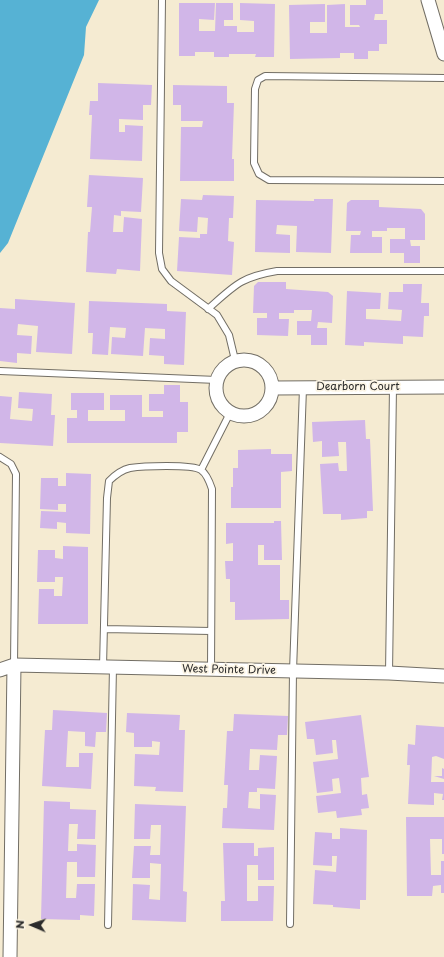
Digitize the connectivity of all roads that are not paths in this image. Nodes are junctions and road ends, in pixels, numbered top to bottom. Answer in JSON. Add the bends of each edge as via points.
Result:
{"nodes":[{"id":1,"x":162,"y":0,"type":"edge"},
{"id":2,"x":428,"y":0,"type":"edge"},
{"id":3,"x":444,"y":54,"type":"edge"},
{"id":4,"x":444,"y":78,"type":"edge"},
{"id":5,"x":444,"y":181,"type":"edge"},
{"id":6,"x":444,"y":271,"type":"edge"},
{"id":7,"x":208,"y":309,"type":"junction"},
{"id":8,"x":235,"y":360,"type":"junction"},
{"id":9,"x":0,"y":371,"type":"edge"},
{"id":10,"x":217,"y":380,"type":"junction"},
{"id":11,"x":393,"y":387,"type":"junction"},
{"id":12,"x":444,"y":387,"type":"edge"},
{"id":13,"x":272,"y":388,"type":"junction"},
{"id":14,"x":303,"y":388,"type":"junction"},
{"id":15,"x":230,"y":413,"type":"junction"},
{"id":16,"x":0,"y":457,"type":"edge"},
{"id":17,"x":201,"y":470,"type":"junction"},
{"id":18,"x":104,"y":630,"type":"junction"},
{"id":19,"x":211,"y":631,"type":"junction"},
{"id":20,"x":14,"y":665,"type":"junction"},
{"id":21,"x":108,"y":667,"type":"junction"},
{"id":22,"x":210,"y":669,"type":"junction"},
{"id":23,"x":0,"y":670,"type":"edge"},
{"id":24,"x":294,"y":671,"type":"junction"},
{"id":25,"x":389,"y":673,"type":"junction"},
{"id":26,"x":444,"y":676,"type":"edge"},
{"id":27,"x":290,"y":924,"type":"dead end"},
{"id":28,"x":108,"y":925,"type":"dead end"},
{"id":29,"x":10,"y":957,"type":"edge"}],
"edges":[{"from":1,"to":7,"type":"lane","via":[[159,253],[162,269],[170,281]]},
{"from":2,"to":3,"type":"street"},
{"from":4,"to":5,"type":"lane","via":[[265,76],[258,80],[255,89],[254,163],[259,174],[269,180]]},
{"from":6,"to":7,"type":"lane","via":[[277,271],[254,274],[239,282]]},
{"from":7,"to":8,"type":"lane","via":[[217,315],[229,335]]},
{"from":8,"to":10,"type":"street","via":[[222,370]]},
{"from":8,"to":13,"type":"street","via":[[253,360],[261,364],[271,379]]},
{"from":9,"to":10,"type":"lane"},
{"from":10,"to":15,"type":"street","via":[[218,401]]},
{"from":11,"to":12,"type":"street","name":"Dearborn Court"},
{"from":11,"to":14,"type":"street","name":"Dearborn Court"},
{"from":11,"to":25,"type":"lane"},
{"from":13,"to":14,"type":"street","name":"Dearborn Court"},
{"from":13,"to":15,"type":"street","via":[[267,404],[254,414],[238,416]]},
{"from":14,"to":24,"type":"lane"},
{"from":15,"to":17,"type":"lane"},
{"from":16,"to":20,"type":"lane","via":[[11,464],[16,474]]},
{"from":17,"to":18,"type":"lane","via":[[185,466],[130,468],[119,472],[109,481]]},
{"from":17,"to":19,"type":"lane","via":[[208,478],[212,489]]},
{"from":18,"to":19,"type":"lane"},
{"from":18,"to":21,"type":"lane"},
{"from":19,"to":22,"type":"lane"},
{"from":20,"to":21,"type":"street","name":"West Pointe Drive"},
{"from":20,"to":23,"type":"street","name":"West Pointe Drive"},
{"from":20,"to":29,"type":"street"},
{"from":21,"to":22,"type":"street","name":"West Pointe Drive"},
{"from":21,"to":28,"type":"lane"},
{"from":22,"to":24,"type":"street","name":"West Pointe Drive"},
{"from":24,"to":25,"type":"street","name":"West Pointe Drive"},
{"from":24,"to":27,"type":"lane"},
{"from":25,"to":26,"type":"street","name":"West Pointe Drive"}]}
